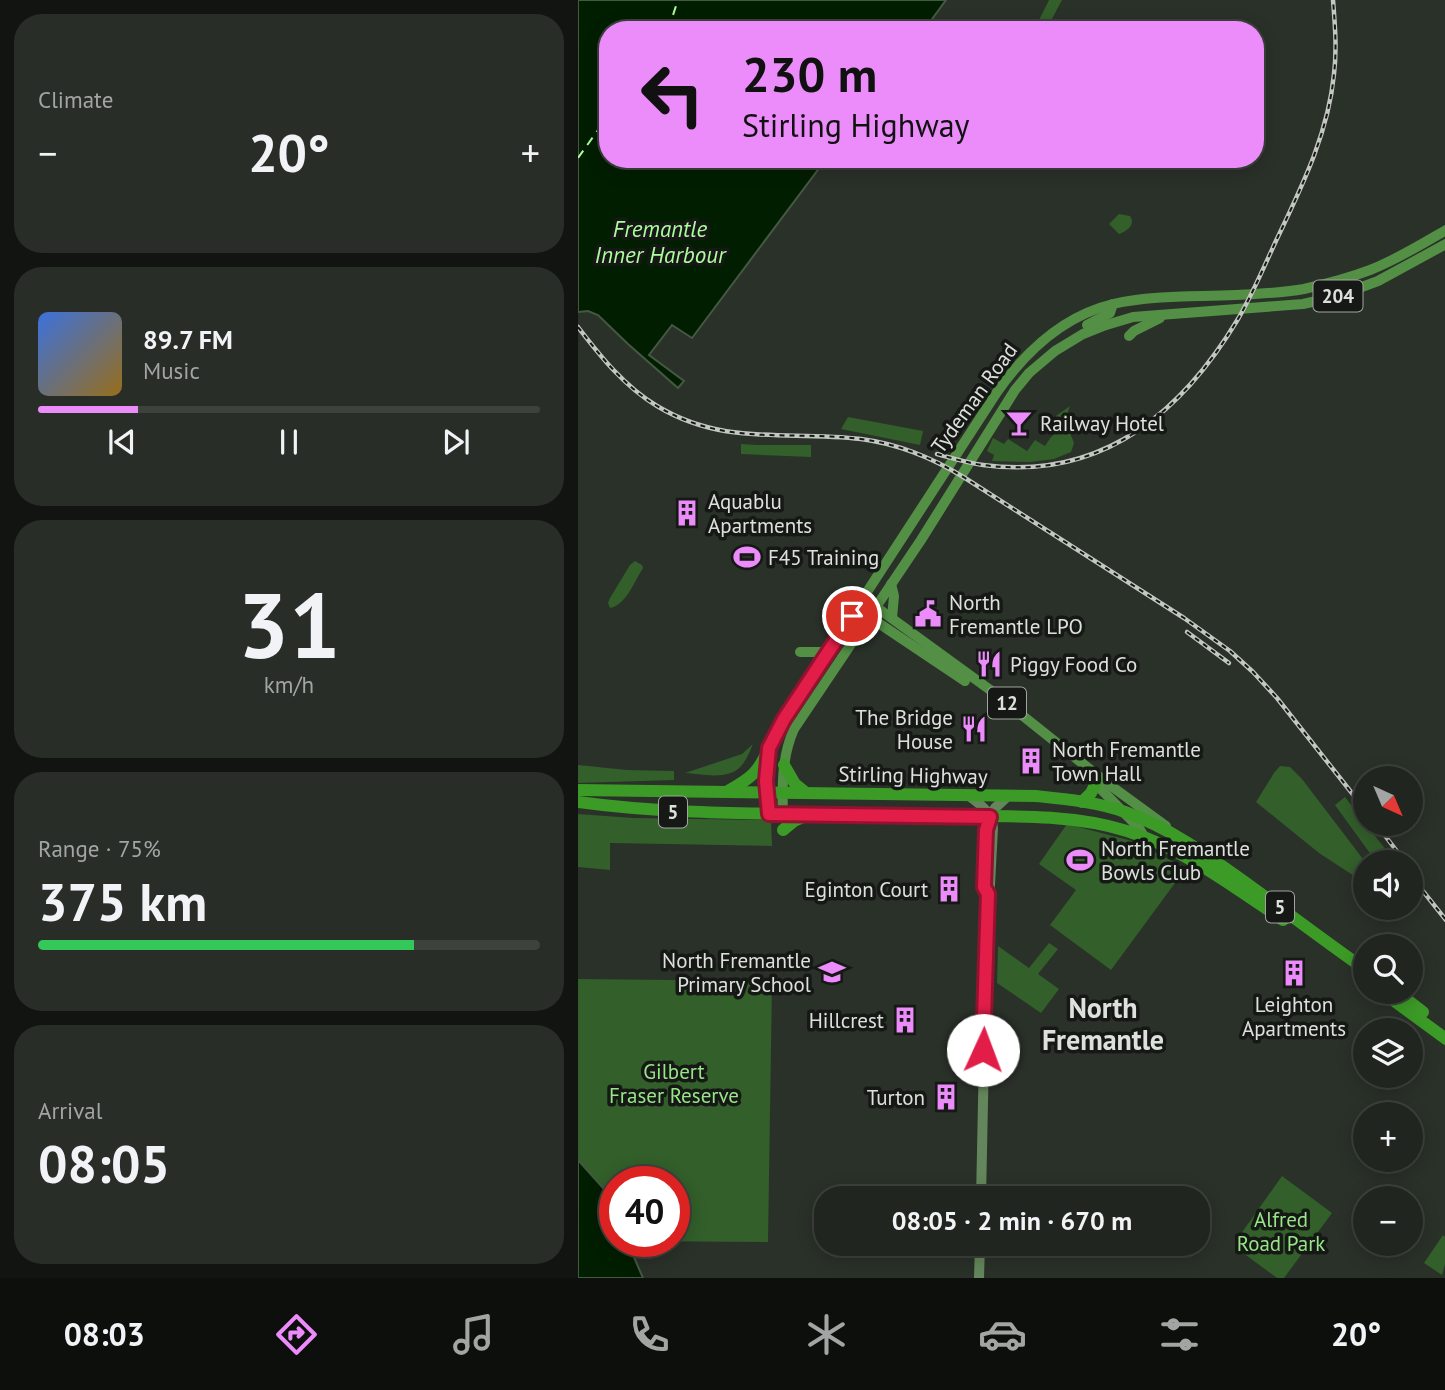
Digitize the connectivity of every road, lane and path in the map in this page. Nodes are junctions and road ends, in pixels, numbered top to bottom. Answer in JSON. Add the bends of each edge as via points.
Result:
{"nodes":[{"id":1,"x":1445,"y":230,"type":"edge"},
{"id":2,"x":1445,"y":244,"type":"edge"},
{"id":3,"x":1114,"y":304,"type":"junction"},
{"id":4,"x":1169,"y":314,"type":"junction"},
{"id":5,"x":1129,"y":336,"type":"dead end"},
{"id":6,"x":1055,"y":351,"type":"junction"},
{"id":7,"x":891,"y":584,"type":"junction"},
{"id":8,"x":861,"y":603,"type":"junction"},
{"id":9,"x":873,"y":612,"type":"junction"},
{"id":10,"x":892,"y":618,"type":"junction"},
{"id":11,"x":829,"y":650,"type":"junction"},
{"id":12,"x":800,"y":652,"type":"dead end"},
{"id":13,"x":769,"y":748,"type":"junction"},
{"id":14,"x":784,"y":765,"type":"junction"},
{"id":15,"x":1095,"y":783,"type":"junction"},
{"id":16,"x":578,"y":790,"type":"edge"},
{"id":17,"x":728,"y":792,"type":"junction"},
{"id":18,"x":767,"y":793,"type":"junction"},
{"id":19,"x":783,"y":793,"type":"junction"},
{"id":20,"x":806,"y":793,"type":"junction"},
{"id":21,"x":968,"y":795,"type":"junction"},
{"id":22,"x":1008,"y":796,"type":"junction"},
{"id":23,"x":578,"y":802,"type":"edge"},
{"id":24,"x":1081,"y":802,"type":"junction"},
{"id":25,"x":1123,"y":811,"type":"junction"},
{"id":26,"x":769,"y":814,"type":"junction"},
{"id":27,"x":783,"y":814,"type":"junction"},
{"id":28,"x":809,"y":814,"type":"junction"},
{"id":29,"x":990,"y":817,"type":"junction"},
{"id":30,"x":783,"y":830,"type":"dead end"},
{"id":31,"x":1145,"y":838,"type":"junction"},
{"id":32,"x":1182,"y":838,"type":"junction"},
{"id":33,"x":1353,"y":961,"type":"edge"},
{"id":34,"x":1353,"y":970,"type":"edge"},
{"id":35,"x":1398,"y":1004,"type":"edge"},
{"id":36,"x":1413,"y":1004,"type":"edge"},
{"id":37,"x":1445,"y":1029,"type":"edge"},
{"id":38,"x":1445,"y":1039,"type":"edge"},
{"id":39,"x":981,"y":1186,"type":"edge"},
{"id":40,"x":980,"y":1256,"type":"edge"},
{"id":41,"x":979,"y":1278,"type":"edge"}],
"edges":[{"from":1,"to":3,"type":"main road","name":"Tydeman Road","number":"204","via":[[1372,270],[1305,289]]},
{"from":2,"to":4,"type":"main road","name":"Tydeman Road","number":"204","via":[[1378,281],[1335,297],[1303,304]]},
{"from":3,"to":6,"type":"main road","via":[[1110,313],[1071,334]]},
{"from":3,"to":8,"type":"main road","name":"Tydeman Road","number":"204","via":[[1079,317],[1044,339],[1008,376]]},
{"from":4,"to":5,"type":"main road"},
{"from":4,"to":6,"type":"main road","name":"Tydeman Road","number":"204","via":[[1117,321]]},
{"from":6,"to":7,"type":"main road","name":"Tydeman Road","number":"204","via":[[1015,390]]},
{"from":7,"to":9,"type":"main road","name":"Tydeman Road","number":"204"},
{"from":7,"to":10,"type":"main road"},
{"from":8,"to":9,"type":"main road","number":"12"},
{"from":8,"to":11,"type":"main road","name":"Tydeman Road","number":"204"},
{"from":9,"to":10,"type":"main road","number":"12"},
{"from":9,"to":14,"type":"main road","name":"Tydeman Road","number":"204","via":[[794,729]]},
{"from":9,"to":15,"type":"main road","number":"12","via":[[999,704]]},
{"from":10,"to":32,"type":"main road","number":"12"},
{"from":11,"to":12,"type":"main road"},
{"from":11,"to":13,"type":"main road","name":"Tydeman Road","number":"204"},
{"from":13,"to":17,"type":"highway","via":[[750,779]]},
{"from":13,"to":18,"type":"main road","name":"Tydeman Road","number":"204"},
{"from":14,"to":19,"type":"main road","name":"Tydeman Road","number":"204"},
{"from":14,"to":20,"type":"highway","via":[[794,784]]},
{"from":15,"to":24,"type":"highway"},
{"from":15,"to":25,"type":"main road","number":"12"},
{"from":16,"to":17,"type":"highway","name":"Stirling Highway","number":"5"},
{"from":17,"to":18,"type":"highway","name":"Stirling Highway","number":"5"},
{"from":18,"to":19,"type":"highway","name":"Stirling Highway","number":"5"},
{"from":18,"to":26,"type":"main road","name":"Tydeman Road"},
{"from":19,"to":20,"type":"highway","name":"Stirling Highway","number":"5"},
{"from":19,"to":27,"type":"main road","name":"Tydeman Road"},
{"from":20,"to":21,"type":"highway","name":"Stirling Highway","number":"5"},
{"from":21,"to":22,"type":"highway","name":"Stirling Highway","number":"5"},
{"from":21,"to":29,"type":"street"},
{"from":22,"to":24,"type":"highway","name":"Stirling Highway","number":"5"},
{"from":22,"to":29,"type":"street"},
{"from":23,"to":26,"type":"highway","name":"Stirling Highway","number":"5","via":[[689,813]]},
{"from":24,"to":25,"type":"highway","name":"Stirling Highway","number":"5"},
{"from":25,"to":31,"type":"main road","number":"12"},
{"from":25,"to":32,"type":"highway","name":"Stirling Highway","number":"5"},
{"from":26,"to":27,"type":"highway","name":"Stirling Highway","number":"5"},
{"from":27,"to":28,"type":"highway","name":"Stirling Highway","number":"5"},
{"from":28,"to":29,"type":"highway","name":"Stirling Highway","number":"5"},
{"from":28,"to":30,"type":"highway"},
{"from":29,"to":31,"type":"highway","name":"Stirling Highway","number":"5","via":[[1085,821]]},
{"from":29,"to":39,"type":"street","via":[[984,887],[988,894]]},
{"from":31,"to":34,"type":"highway","name":"Stirling Highway","number":"5","via":[[1235,887]]},
{"from":32,"to":33,"type":"highway","name":"Stirling Highway","number":"5"},
{"from":35,"to":38,"type":"highway"},
{"from":36,"to":37,"type":"highway"},
{"from":40,"to":41,"type":"street"}]}
